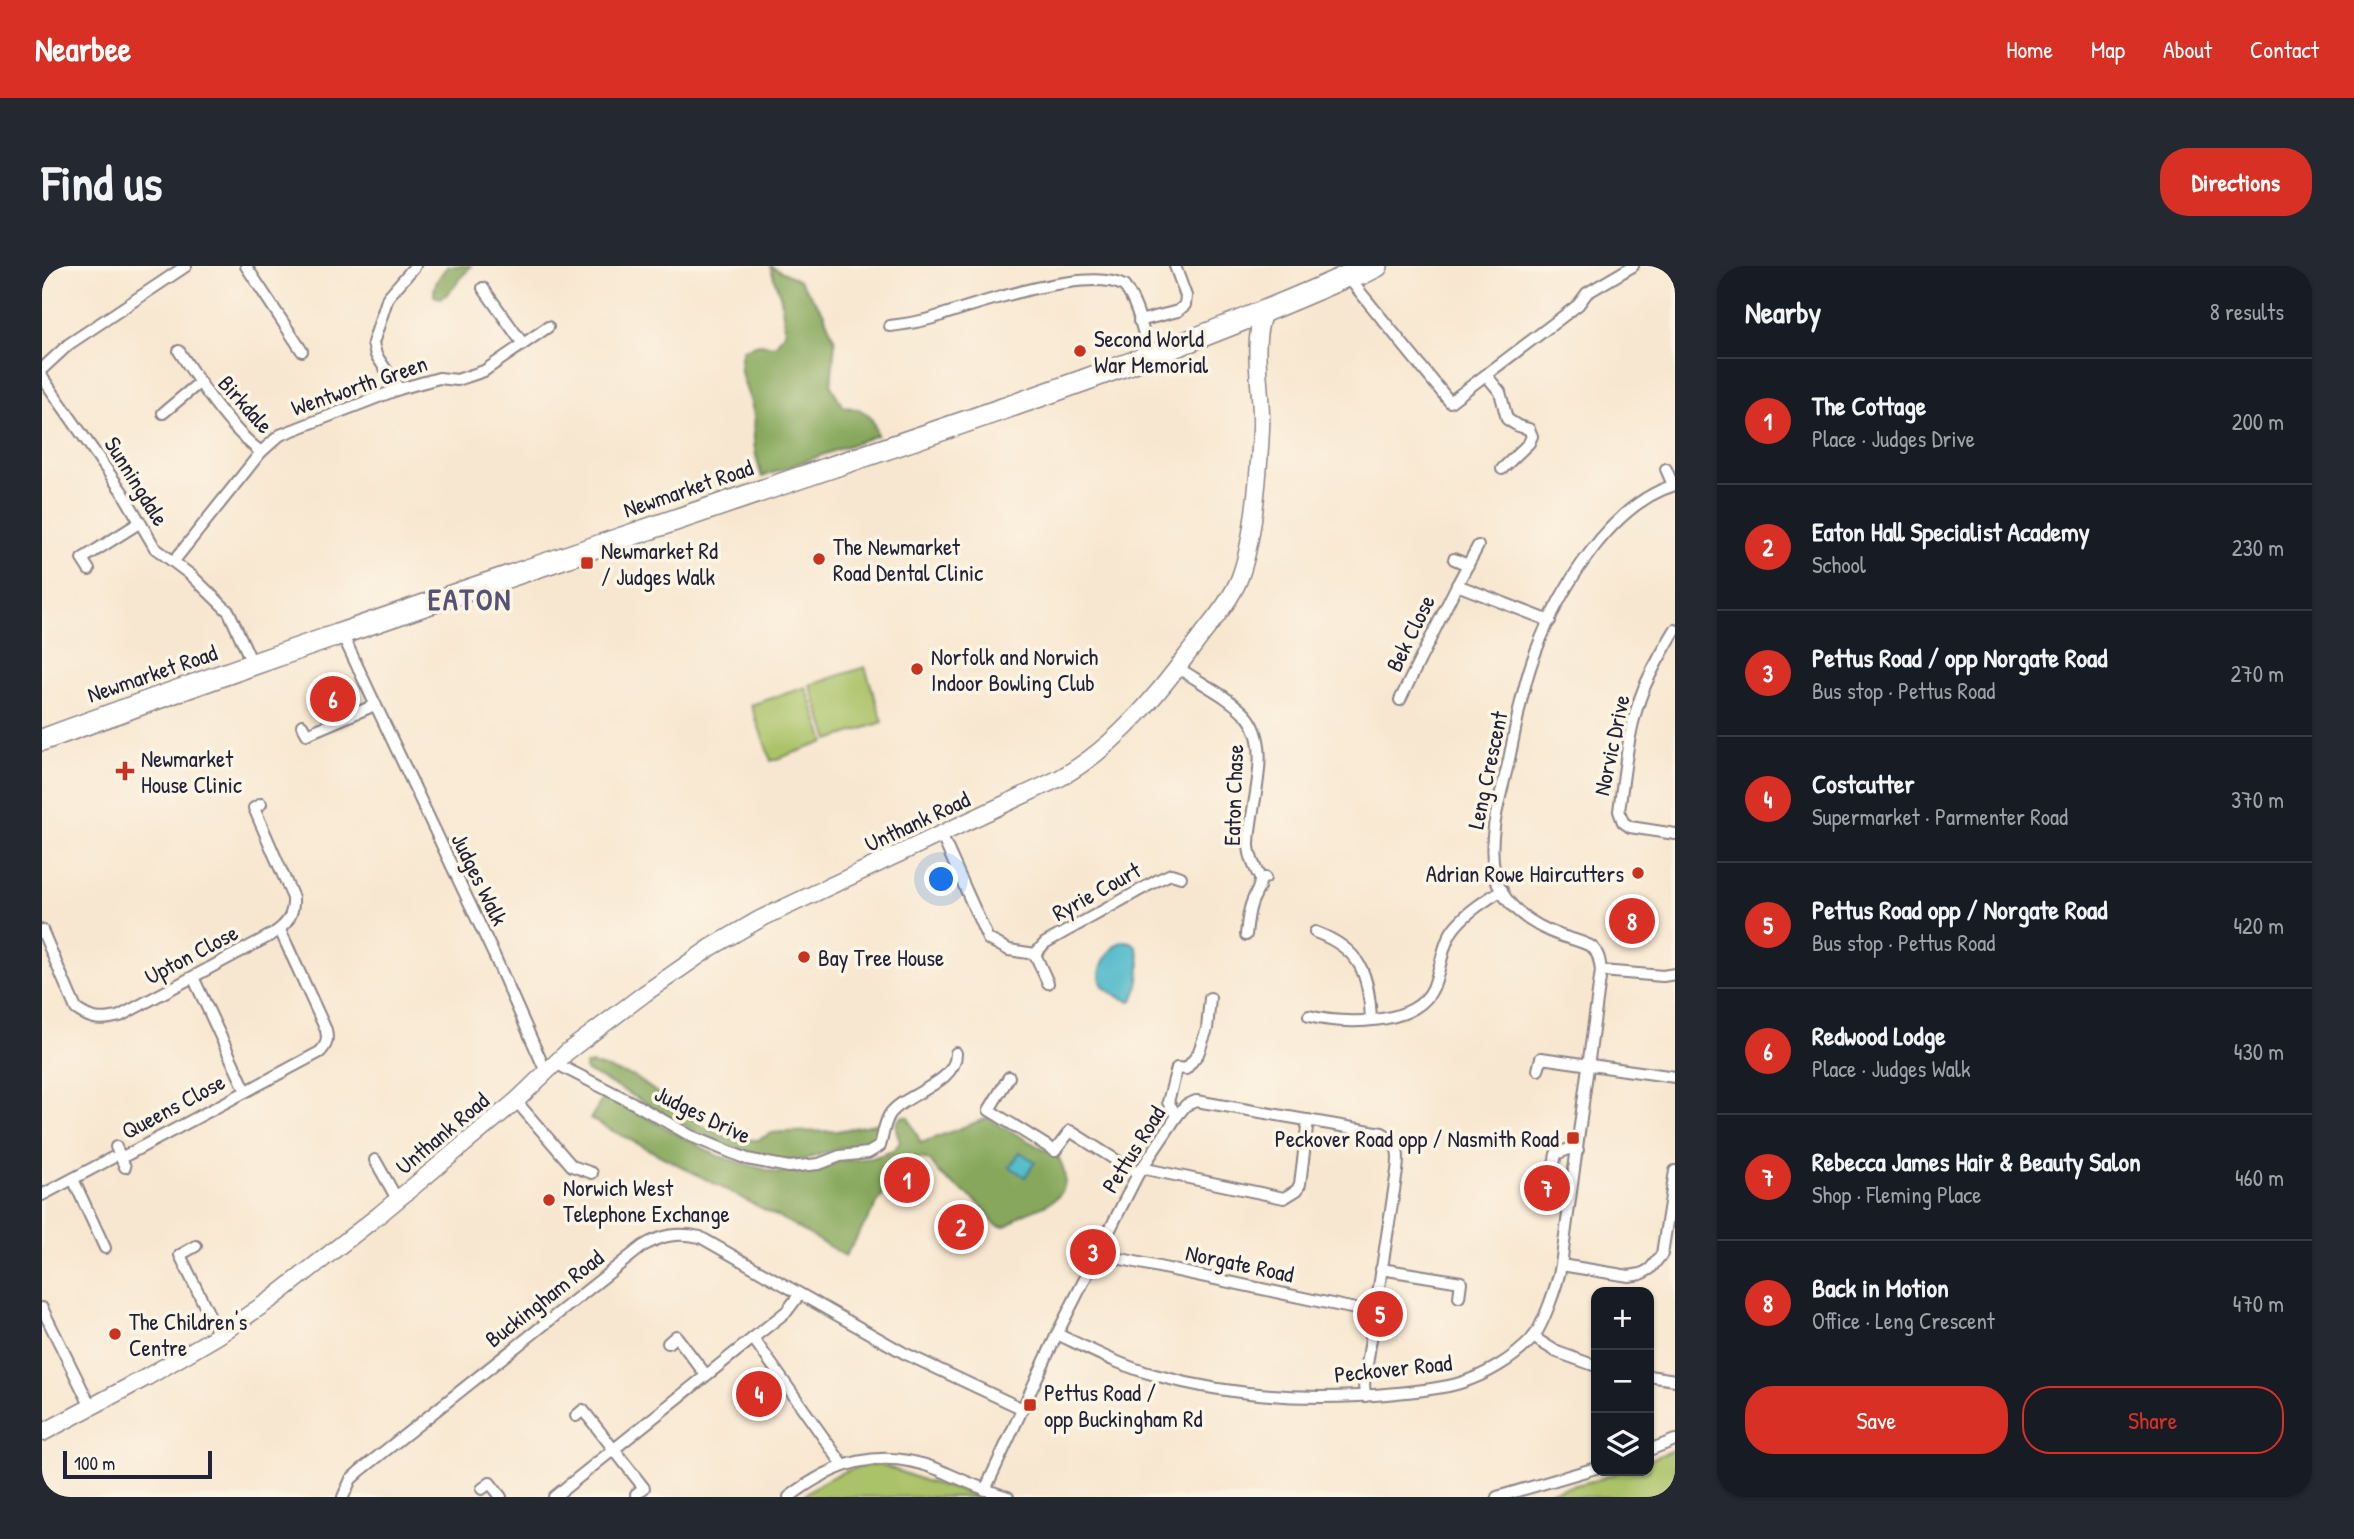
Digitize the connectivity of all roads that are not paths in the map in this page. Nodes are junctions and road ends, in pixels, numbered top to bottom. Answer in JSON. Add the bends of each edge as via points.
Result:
{"nodes":[{"id":1,"x":186,"y":266,"type":"edge"},
{"id":2,"x":246,"y":266,"type":"edge"},
{"id":3,"x":415,"y":266,"type":"edge"},
{"id":4,"x":1175,"y":266,"type":"edge"},
{"id":5,"x":1377,"y":266,"type":"edge"},
{"id":6,"x":1633,"y":266,"type":"edge"},
{"id":7,"x":1350,"y":271,"type":"edge"},
{"id":8,"x":484,"y":288,"type":"dead end"},
{"id":9,"x":503,"y":292,"type":"dead end"},
{"id":10,"x":492,"y":300,"type":"junction"},
{"id":11,"x":1264,"y":312,"type":"junction"},
{"id":12,"x":1139,"y":321,"type":"junction"},
{"id":13,"x":1237,"y":323,"type":"junction"},
{"id":14,"x":905,"y":324,"type":"junction"},
{"id":15,"x":890,"y":326,"type":"dead end"},
{"id":16,"x":301,"y":327,"type":"dead end"},
{"id":17,"x":548,"y":327,"type":"dead end"},
{"id":18,"x":291,"y":334,"type":"junction"},
{"id":19,"x":908,"y":337,"type":"dead end"},
{"id":20,"x":523,"y":344,"type":"junction"},
{"id":21,"x":179,"y":351,"type":"dead end"},
{"id":22,"x":302,"y":351,"type":"dead end"},
{"id":23,"x":1259,"y":355,"type":"junction"},
{"id":24,"x":1150,"y":356,"type":"junction"},
{"id":25,"x":42,"y":369,"type":"edge"},
{"id":26,"x":1486,"y":375,"type":"junction"},
{"id":27,"x":42,"y":377,"type":"edge"},
{"id":28,"x":199,"y":383,"type":"junction"},
{"id":29,"x":398,"y":389,"type":"junction"},
{"id":30,"x":163,"y":413,"type":"dead end"},
{"id":31,"x":261,"y":452,"type":"junction"},
{"id":32,"x":1502,"y":469,"type":"dead end"},
{"id":33,"x":1666,"y":469,"type":"dead end"},
{"id":34,"x":1674,"y":485,"type":"edge"},
{"id":35,"x":139,"y":523,"type":"junction"},
{"id":36,"x":1478,"y":546,"type":"dead end"},
{"id":37,"x":1454,"y":559,"type":"dead end"},
{"id":38,"x":174,"y":561,"type":"junction"},
{"id":39,"x":1468,"y":565,"type":"junction"},
{"id":40,"x":89,"y":570,"type":"dead end"},
{"id":41,"x":1457,"y":585,"type":"junction"},
{"id":42,"x":1550,"y":621,"type":"junction"},
{"id":43,"x":1675,"y":629,"type":"edge"},
{"id":44,"x":342,"y":634,"type":"junction"},
{"id":45,"x":253,"y":665,"type":"junction"},
{"id":46,"x":1177,"y":667,"type":"junction"},
{"id":47,"x":1400,"y":700,"type":"dead end"},
{"id":48,"x":375,"y":705,"type":"junction"},
{"id":49,"x":307,"y":733,"type":"dead end"},
{"id":50,"x":42,"y":740,"type":"edge"},
{"id":51,"x":254,"y":808,"type":"dead end"},
{"id":52,"x":941,"y":834,"type":"junction"},
{"id":53,"x":1675,"y":834,"type":"edge"},
{"id":54,"x":1181,"y":877,"type":"dead end"},
{"id":55,"x":1262,"y":881,"type":"junction"},
{"id":56,"x":1502,"y":890,"type":"junction"},
{"id":57,"x":1268,"y":898,"type":"dead end"},
{"id":58,"x":42,"y":930,"type":"edge"},
{"id":59,"x":280,"y":930,"type":"junction"},
{"id":60,"x":1315,"y":932,"type":"dead end"},
{"id":61,"x":1246,"y":934,"type":"dead end"},
{"id":62,"x":1035,"y":954,"type":"junction"},
{"id":63,"x":1601,"y":971,"type":"junction"},
{"id":64,"x":1675,"y":974,"type":"edge"},
{"id":65,"x":193,"y":976,"type":"junction"},
{"id":66,"x":1048,"y":983,"type":"dead end"},
{"id":67,"x":1206,"y":1003,"type":"dead end"},
{"id":68,"x":1309,"y":1016,"type":"dead end"},
{"id":69,"x":1371,"y":1020,"type":"junction"},
{"id":70,"x":1542,"y":1045,"type":"dead end"},
{"id":71,"x":956,"y":1054,"type":"dead end"},
{"id":72,"x":1541,"y":1058,"type":"junction"},
{"id":73,"x":1590,"y":1064,"type":"junction"},
{"id":74,"x":550,"y":1068,"type":"junction"},
{"id":75,"x":1538,"y":1070,"type":"dead end"},
{"id":76,"x":1009,"y":1077,"type":"dead end"},
{"id":77,"x":1675,"y":1077,"type":"edge"},
{"id":78,"x":246,"y":1091,"type":"junction"},
{"id":79,"x":516,"y":1101,"type":"junction"},
{"id":80,"x":1177,"y":1116,"type":"junction"},
{"id":81,"x":1308,"y":1120,"type":"junction"},
{"id":82,"x":1578,"y":1150,"type":"junction"},
{"id":83,"x":375,"y":1160,"type":"dead end"},
{"id":84,"x":1140,"y":1171,"type":"junction"},
{"id":85,"x":1675,"y":1171,"type":"edge"},
{"id":86,"x":592,"y":1173,"type":"dead end"},
{"id":87,"x":73,"y":1178,"type":"junction"},
{"id":88,"x":1551,"y":1179,"type":"dead end"},
{"id":89,"x":42,"y":1195,"type":"edge"},
{"id":90,"x":397,"y":1199,"type":"junction"},
{"id":91,"x":196,"y":1246,"type":"dead end"},
{"id":92,"x":106,"y":1248,"type":"dead end"},
{"id":93,"x":1098,"y":1254,"type":"junction"},
{"id":94,"x":1662,"y":1254,"type":"junction"},
{"id":95,"x":1675,"y":1258,"type":"edge"},
{"id":96,"x":1562,"y":1265,"type":"junction"},
{"id":97,"x":1463,"y":1268,"type":"dead end"},
{"id":98,"x":1381,"y":1269,"type":"junction"},
{"id":99,"x":1461,"y":1282,"type":"junction"},
{"id":100,"x":799,"y":1295,"type":"junction"},
{"id":101,"x":1459,"y":1297,"type":"dead end"},
{"id":102,"x":42,"y":1308,"type":"edge"},
{"id":103,"x":1374,"y":1313,"type":"junction"},
{"id":104,"x":1057,"y":1334,"type":"junction"},
{"id":105,"x":219,"y":1335,"type":"junction"},
{"id":106,"x":676,"y":1336,"type":"dead end"},
{"id":107,"x":1533,"y":1337,"type":"junction"},
{"id":108,"x":754,"y":1338,"type":"junction"},
{"id":109,"x":1591,"y":1364,"type":"edge"},
{"id":110,"x":706,"y":1375,"type":"junction"},
{"id":111,"x":1654,"y":1377,"type":"edge"},
{"id":112,"x":1675,"y":1380,"type":"edge"},
{"id":113,"x":1365,"y":1396,"type":"junction"},
{"id":114,"x":92,"y":1406,"type":"junction"},
{"id":115,"x":1023,"y":1409,"type":"junction"},
{"id":116,"x":583,"y":1410,"type":"dead end"},
{"id":117,"x":42,"y":1433,"type":"edge"},
{"id":118,"x":1675,"y":1440,"type":"edge"},
{"id":119,"x":1654,"y":1448,"type":"edge"},
{"id":120,"x":613,"y":1449,"type":"junction"},
{"id":121,"x":843,"y":1465,"type":"junction"},
{"id":122,"x":1591,"y":1469,"type":"edge"},
{"id":123,"x":490,"y":1483,"type":"dead end"},
{"id":124,"x":644,"y":1487,"type":"dead end"},
{"id":125,"x":985,"y":1490,"type":"junction"},
{"id":126,"x":343,"y":1497,"type":"edge"},
{"id":127,"x":501,"y":1497,"type":"edge"},
{"id":128,"x":554,"y":1497,"type":"edge"},
{"id":129,"x":789,"y":1497,"type":"edge"},
{"id":130,"x":1008,"y":1497,"type":"edge"},
{"id":131,"x":1497,"y":1497,"type":"edge"}],
"edges":[{"from":1,"to":25,"type":"street","via":[[69,344]]},
{"from":2,"to":18,"type":"street"},
{"from":3,"to":29,"type":"street","via":[[388,297],[373,343]]},
{"from":4,"to":12,"type":"street","via":[[1185,305]]},
{"from":5,"to":7,"type":"highway","name":"Newmarket Road","via":[[1361,274]]},
{"from":6,"to":26,"type":"street","via":[[1587,293],[1578,305]]},
{"from":7,"to":11,"type":"highway","name":"Newmarket Road"},
{"from":7,"to":26,"type":"street","via":[[1450,402]]},
{"from":8,"to":10,"type":"street"},
{"from":9,"to":10,"type":"street"},
{"from":10,"to":20,"type":"street"},
{"from":11,"to":13,"type":"highway","name":"Newmarket Road"},
{"from":11,"to":23,"type":"street","name":"Unthank Road","via":[[1258,330]]},
{"from":12,"to":14,"type":"street","via":[[1122,284],[1085,271],[1049,277],[939,317]]},
{"from":12,"to":24,"type":"street"},
{"from":13,"to":23,"type":"street","via":[[1251,336]]},
{"from":13,"to":24,"type":"highway","name":"Newmarket Road"},
{"from":14,"to":15,"type":"street"},
{"from":14,"to":19,"type":"street"},
{"from":16,"to":18,"type":"street"},
{"from":17,"to":20,"type":"street","name":"Wentworth Green"},
{"from":18,"to":22,"type":"street"},
{"from":20,"to":29,"type":"street","name":"Wentworth Green","via":[[484,371]]},
{"from":21,"to":28,"type":"street","name":"Birkdale"},
{"from":23,"to":46,"type":"street","name":"Unthank Road","via":[[1261,430],[1242,568],[1230,596]]},
{"from":24,"to":44,"type":"highway","name":"Newmarket Road"},
{"from":26,"to":32,"type":"street","via":[[1500,392],[1507,419],[1529,429],[1532,436]]},
{"from":27,"to":35,"type":"street","name":"Sunningdale"},
{"from":28,"to":30,"type":"street","name":"Birkdale"},
{"from":28,"to":31,"type":"street","name":"Birkdale","via":[[248,443]]},
{"from":29,"to":31,"type":"street","name":"Wentworth Green","via":[[281,435]]},
{"from":31,"to":38,"type":"street","name":"Wentworth Green"},
{"from":33,"to":34,"type":"street"},
{"from":34,"to":42,"type":"street","name":"Leng Crescent","via":[[1645,499],[1608,532],[1577,573]]},
{"from":35,"to":38,"type":"street","name":"Sunningdale","via":[[155,548]]},
{"from":35,"to":40,"type":"street","via":[[78,554]]},
{"from":36,"to":39,"type":"street","name":"Bek Close"},
{"from":37,"to":39,"type":"street"},
{"from":38,"to":45,"type":"street","name":"Sunningdale","via":[[229,612]]},
{"from":39,"to":41,"type":"street","name":"Bek Close"},
{"from":41,"to":42,"type":"street","name":"Bek Close"},
{"from":41,"to":47,"type":"street","name":"Bek Close"},
{"from":42,"to":56,"type":"street","name":"Leng Crescent","via":[[1531,666],[1494,828],[1494,872]]},
{"from":43,"to":53,"type":"street","name":"Norvic Drive","via":[[1637,709],[1619,811],[1630,827]]},
{"from":44,"to":45,"type":"highway","name":"Newmarket Road"},
{"from":44,"to":48,"type":"street","name":"Judges Walk"},
{"from":45,"to":50,"type":"highway","name":"Newmarket Road"},
{"from":46,"to":52,"type":"street","name":"Unthank Road","via":[[1123,732],[1091,759]]},
{"from":46,"to":55,"type":"street","name":"Eaton Chase","via":[[1228,701],[1254,727],[1259,756],[1249,850]]},
{"from":48,"to":49,"type":"street"},
{"from":48,"to":74,"type":"street","name":"Judges Walk"},
{"from":51,"to":59,"type":"street","via":[[293,898],[292,914]]},
{"from":52,"to":62,"type":"street","via":[[988,939]]},
{"from":52,"to":74,"type":"street","name":"Unthank Road","via":[[760,919],[710,948]]},
{"from":54,"to":62,"type":"street","name":"Ryrie Court","via":[[1171,874],[1157,880],[1045,943]]},
{"from":55,"to":57,"type":"street","name":"Eaton Chase"},
{"from":55,"to":61,"type":"street","via":[[1252,900]]},
{"from":56,"to":63,"type":"street","name":"Leng Crescent","via":[[1522,917],[1591,947]]},
{"from":56,"to":69,"type":"street","via":[[1455,927],[1424,1002]]},
{"from":58,"to":65,"type":"street","name":"Upton Close","via":[[76,1009],[86,1016],[108,1020],[120,1016]]},
{"from":59,"to":65,"type":"street","name":"Upton Close"},
{"from":59,"to":78,"type":"street","name":"Queens Close","via":[[327,1037],[320,1052]]},
{"from":60,"to":69,"type":"street","via":[[1337,942],[1361,965],[1369,989]]},
{"from":62,"to":66,"type":"street"},
{"from":63,"to":64,"type":"street"},
{"from":63,"to":73,"type":"street"},
{"from":65,"to":78,"type":"street"},
{"from":67,"to":80,"type":"street","via":[[1207,1029],[1198,1054],[1186,1069],[1177,1068],[1168,1102]]},
{"from":68,"to":69,"type":"street"},
{"from":70,"to":72,"type":"street"},
{"from":71,"to":74,"type":"street","name":"Judges Drive","via":[[956,1062],[945,1076],[891,1112],[880,1146],[867,1153],[789,1167],[717,1149]]},
{"from":72,"to":73,"type":"street"},
{"from":72,"to":75,"type":"street"},
{"from":73,"to":77,"type":"street"},
{"from":73,"to":82,"type":"street","name":"Peckover Road"},
{"from":74,"to":79,"type":"street","name":"Unthank Road"},
{"from":76,"to":84,"type":"street","via":[[989,1110],[1055,1151],[1070,1131]]},
{"from":78,"to":87,"type":"street","name":"Queens Close"},
{"from":79,"to":86,"type":"street","via":[[569,1170]]},
{"from":79,"to":90,"type":"street","name":"Unthank Road"},
{"from":80,"to":81,"type":"street","name":"Pettus Road","via":[[1196,1101]]},
{"from":80,"to":84,"type":"street","name":"Pettus Road"},
{"from":81,"to":84,"type":"street","via":[[1300,1184],[1284,1198]]},
{"from":81,"to":98,"type":"street","name":"Pettus Road","via":[[1382,1133],[1398,1147]]},
{"from":82,"to":88,"type":"street","via":[[1556,1154]]},
{"from":82,"to":96,"type":"street","name":"Peckover Road"},
{"from":83,"to":90,"type":"street","name":"Unthank Road"},
{"from":84,"to":93,"type":"street","name":"Pettus Road"},
{"from":85,"to":94,"type":"street"},
{"from":87,"to":89,"type":"street","name":"Queens Close"},
{"from":87,"to":92,"type":"street"},
{"from":90,"to":105,"type":"street","name":"Unthank Road"},
{"from":91,"to":105,"type":"street","via":[[180,1255]]},
{"from":93,"to":103,"type":"street","name":"Norgate Road"},
{"from":93,"to":104,"type":"street","name":"Pettus Road"},
{"from":94,"to":95,"type":"street"},
{"from":94,"to":96,"type":"street","via":[[1650,1269],[1629,1276]]},
{"from":96,"to":107,"type":"street","name":"Peckover Road"},
{"from":97,"to":99,"type":"street"},
{"from":98,"to":99,"type":"street"},
{"from":98,"to":103,"type":"street","name":"Pettus Road"},
{"from":99,"to":101,"type":"street"},
{"from":100,"to":108,"type":"street","via":[[788,1311]]},
{"from":100,"to":115,"type":"street","name":"Buckingham Road","via":[[904,1353]]},
{"from":100,"to":126,"type":"street","name":"Buckingham Road","via":[[700,1237],[679,1234],[654,1239],[361,1470]]},
{"from":102,"to":114,"type":"street"},
{"from":103,"to":113,"type":"street","name":"Pettus Road"},
{"from":104,"to":113,"type":"street","name":"Peckover Road","via":[[1124,1365],[1187,1384],[1285,1396]]},
{"from":104,"to":115,"type":"street","name":"Pettus Road"},
{"from":105,"to":114,"type":"street","name":"Unthank Road"},
{"from":106,"to":110,"type":"street"},
{"from":107,"to":109,"type":"street"},
{"from":107,"to":113,"type":"street","name":"Peckover Road","via":[[1472,1379],[1440,1388]]},
{"from":108,"to":110,"type":"street"},
{"from":108,"to":121,"type":"street"},
{"from":110,"to":120,"type":"street"},
{"from":111,"to":112,"type":"street"},
{"from":114,"to":117,"type":"street","name":"Unthank Road"},
{"from":115,"to":125,"type":"street","name":"Pettus Road"},
{"from":116,"to":120,"type":"street"},
{"from":118,"to":119,"type":"street"},
{"from":120,"to":124,"type":"street"},
{"from":120,"to":128,"type":"street"},
{"from":121,"to":125,"type":"street","via":[[877,1458],[909,1462]]},
{"from":121,"to":129,"type":"street"},
{"from":122,"to":131,"type":"street"},
{"from":123,"to":127,"type":"street"},
{"from":125,"to":130,"type":"street"}]}
